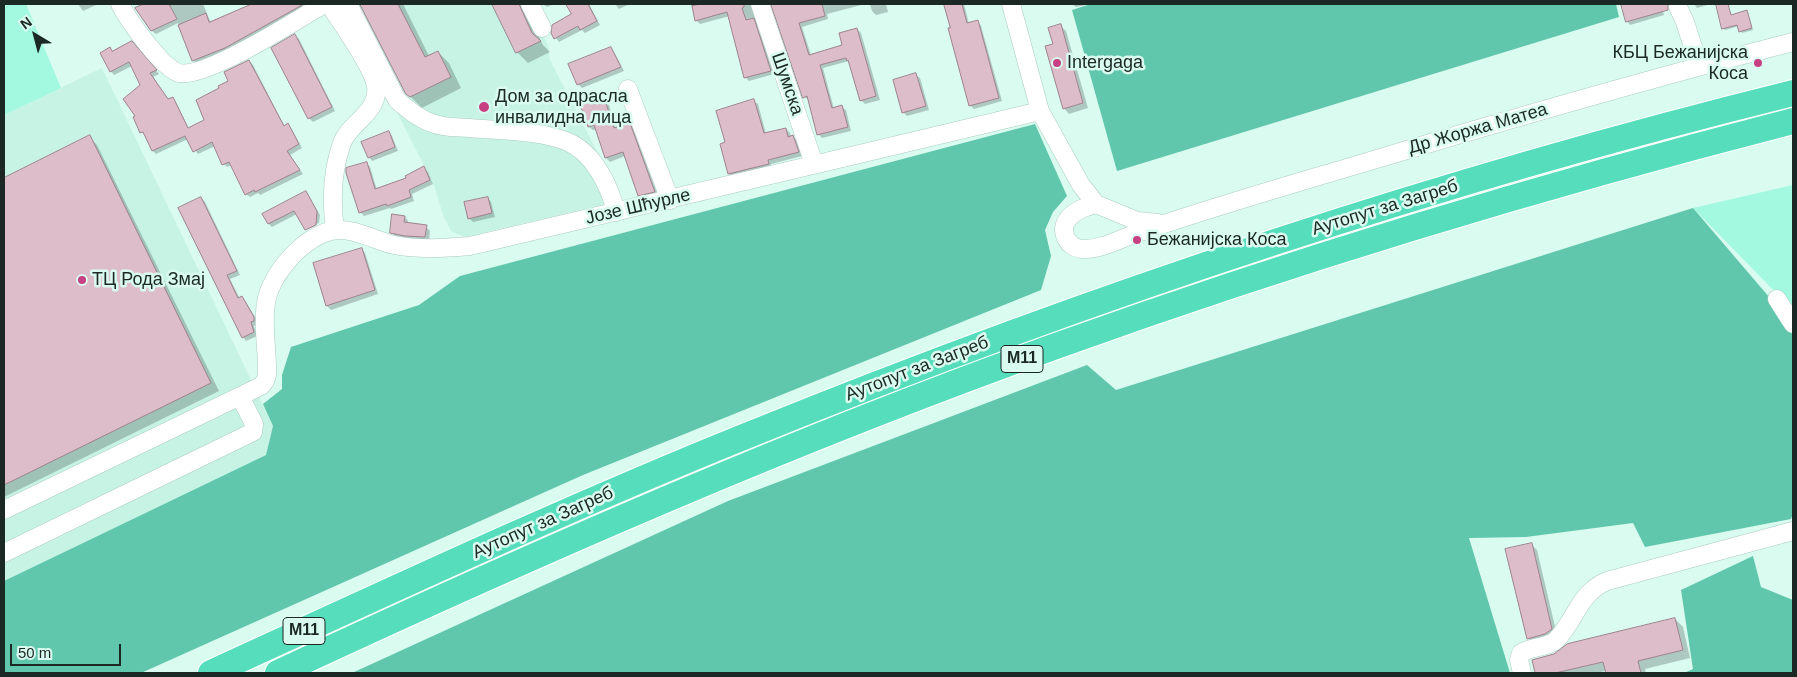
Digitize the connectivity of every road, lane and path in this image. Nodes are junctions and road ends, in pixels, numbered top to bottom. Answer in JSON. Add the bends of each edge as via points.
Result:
{"nodes":[{"id":1,"x":120,"y":4,"type":"edge"},
{"id":2,"x":324,"y":4,"type":"edge"},
{"id":3,"x":329,"y":4,"type":"edge"},
{"id":4,"x":348,"y":4,"type":"edge"},
{"id":5,"x":530,"y":4,"type":"edge"},
{"id":6,"x":760,"y":4,"type":"edge"},
{"id":7,"x":1011,"y":4,"type":"edge"},
{"id":8,"x":1678,"y":7,"type":"dead end"},
{"id":9,"x":542,"y":28,"type":"dead end"},
{"id":10,"x":1793,"y":42,"type":"edge"},
{"id":11,"x":1699,"y":66,"type":"junction"},
{"id":12,"x":628,"y":89,"type":"dead end"},
{"id":13,"x":1793,"y":93,"type":"edge"},
{"id":14,"x":1040,"y":111,"type":"junction"},
{"id":15,"x":1793,"y":121,"type":"edge"},
{"id":16,"x":814,"y":164,"type":"junction"},
{"id":17,"x":670,"y":200,"type":"junction"},
{"id":18,"x":1096,"y":204,"type":"junction"},
{"id":19,"x":616,"y":212,"type":"junction"},
{"id":20,"x":1164,"y":224,"type":"junction"},
{"id":21,"x":335,"y":230,"type":"junction"},
{"id":22,"x":1777,"y":300,"type":"dead end"},
{"id":23,"x":1793,"y":324,"type":"edge"},
{"id":24,"x":240,"y":396,"type":"junction"},
{"id":25,"x":4,"y":510,"type":"edge"},
{"id":26,"x":1793,"y":531,"type":"edge"},
{"id":27,"x":4,"y":553,"type":"edge"},
{"id":28,"x":211,"y":673,"type":"edge"},
{"id":29,"x":278,"y":673,"type":"edge"},
{"id":30,"x":1522,"y":673,"type":"edge"}],
"edges":[{"from":1,"to":2,"type":"street","via":[[165,64],[187,73],[233,56]]},
{"from":3,"to":21,"type":"street","via":[[367,64],[375,80],[376,91],[370,109],[349,131],[340,150],[333,182]]},
{"from":4,"to":19,"type":"street","via":[[397,100],[407,109],[432,124],[540,135],[568,142],[584,153],[602,175]]},
{"from":5,"to":9,"type":"street"},
{"from":6,"to":16,"type":"street","name":"Шумска"},
{"from":7,"to":14,"type":"street"},
{"from":8,"to":11,"type":"street"},
{"from":10,"to":11,"type":"street","name":"Др Жоржа Матеа"},
{"from":11,"to":20,"type":"street","name":"Др Жоржа Матеа","via":[[1408,149]]},
{"from":12,"to":17,"type":"street"},
{"from":13,"to":28,"type":"highway","name":"Аутопут за Загреб","number":"M11","via":[[1400,203],[1198,268],[1015,332],[745,436],[616,490]]},
{"from":14,"to":16,"type":"street","name":"Јозе Шћурле"},
{"from":14,"to":18,"type":"street","via":[[1072,171]]},
{"from":15,"to":29,"type":"highway","name":"Аутопут за Загреб","number":"M11","via":[[1430,222],[1240,282],[1052,347],[794,446],[626,516]]},
{"from":16,"to":17,"type":"street","name":"Јозе Шћурле"},
{"from":17,"to":19,"type":"street","name":"Јозе Шћурле"},
{"from":18,"to":20,"type":"street","via":[[1137,221]]},
{"from":18,"to":20,"type":"street","name":"Др Жоржа Матеа","via":[[1083,208],[1068,220],[1064,230],[1067,242],[1072,246],[1097,248]]},
{"from":19,"to":21,"type":"street","name":"Јозе Шћурле","via":[[470,246],[445,248],[393,245]]},
{"from":21,"to":24,"type":"street","via":[[306,245],[282,267],[272,283],[265,306],[267,375],[261,386]]},
{"from":22,"to":23,"type":"street"},
{"from":24,"to":25,"type":"street"},
{"from":24,"to":27,"type":"street","via":[[254,424],[253,432]]},
{"from":26,"to":30,"type":"street","via":[[1597,585],[1557,639],[1521,653]]}]}
